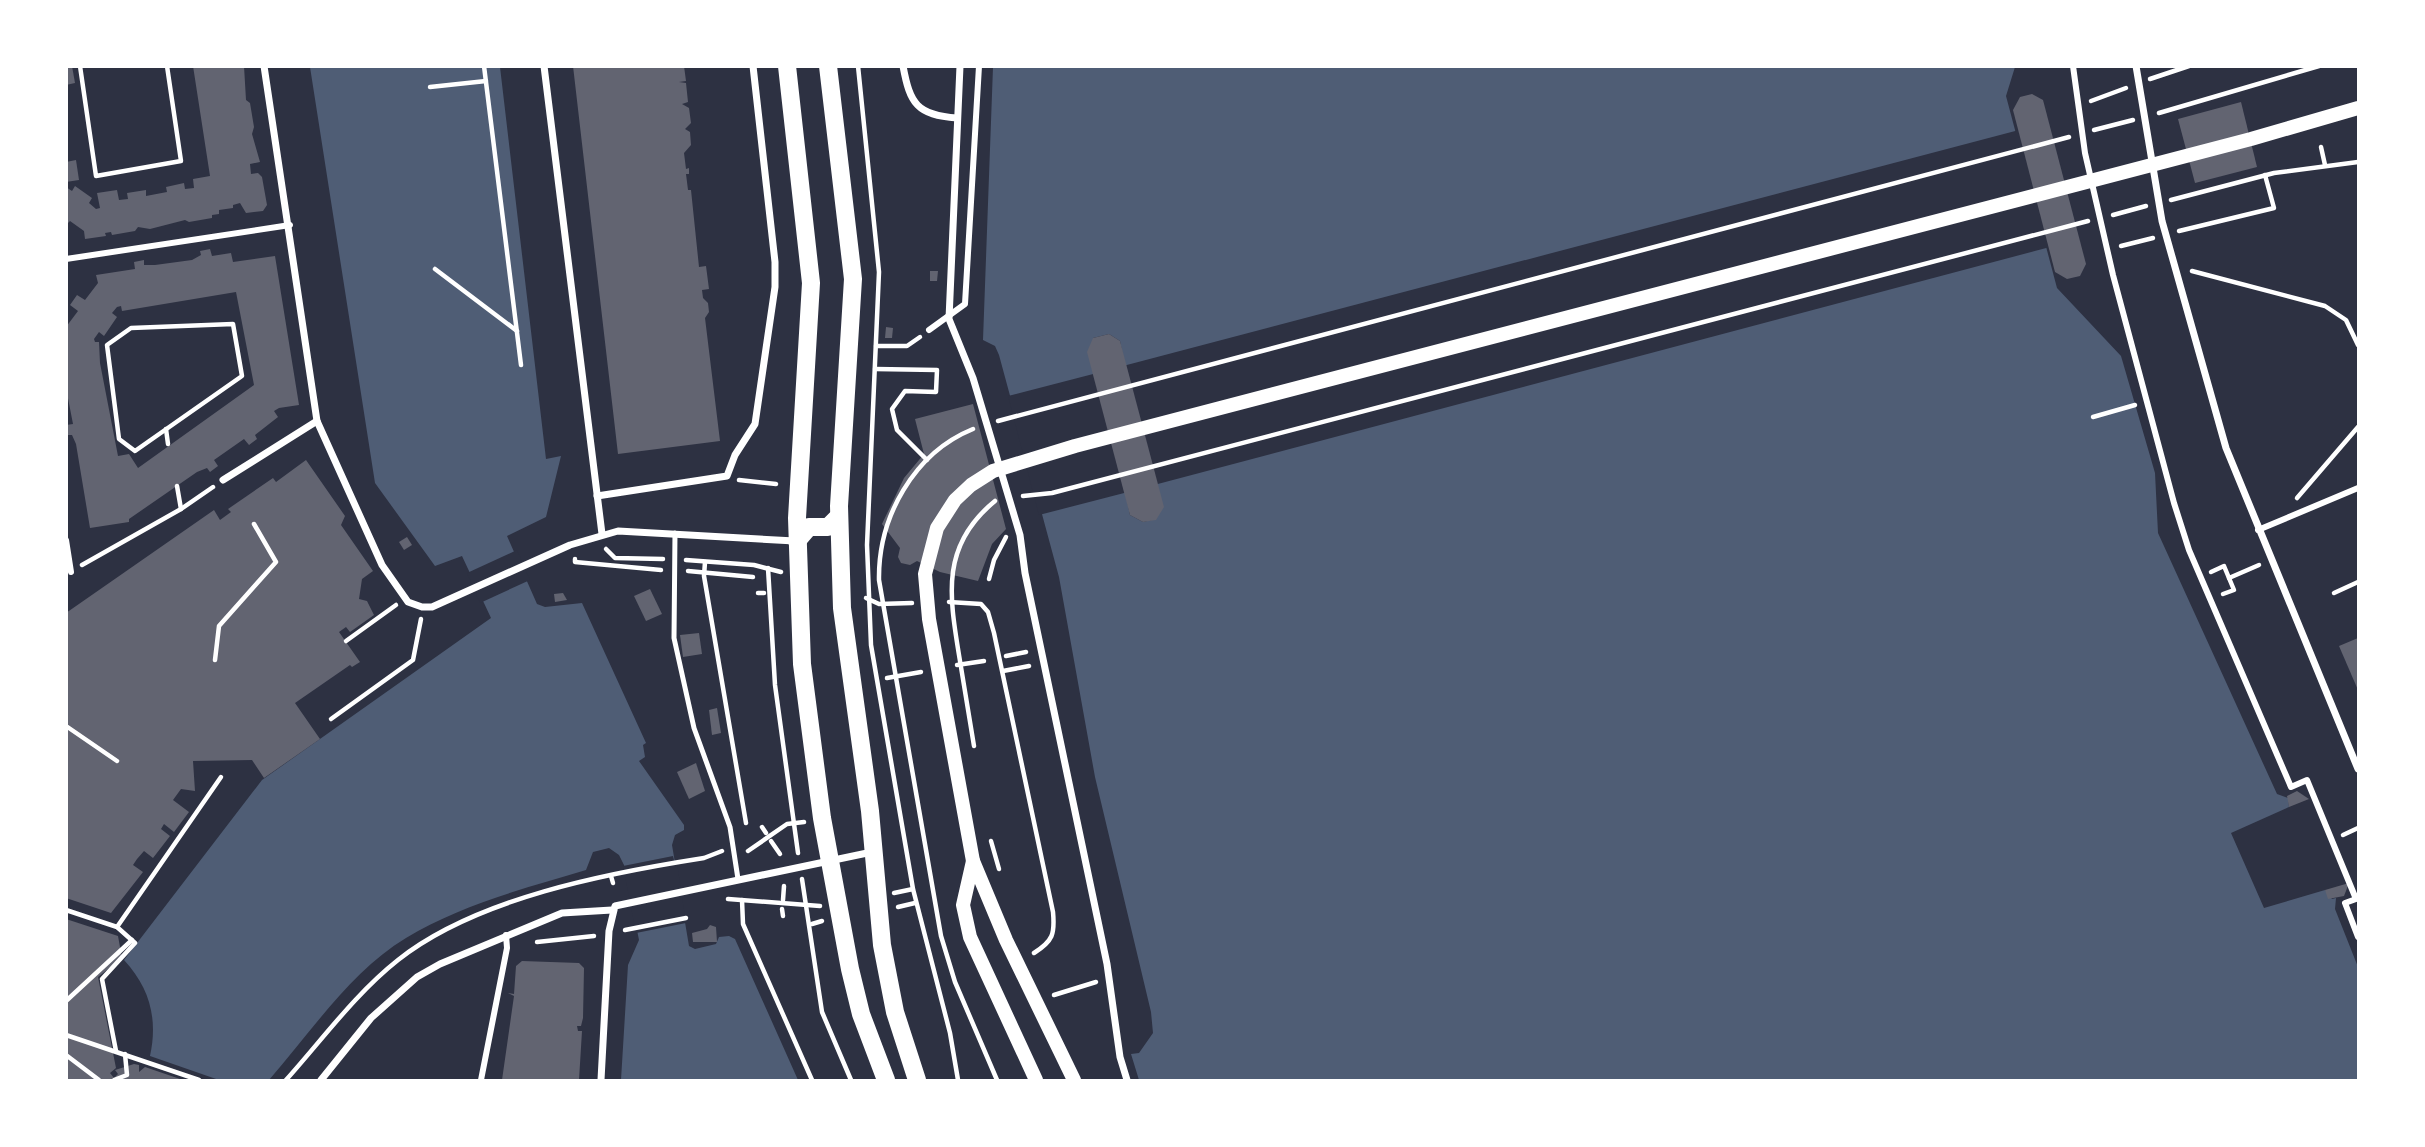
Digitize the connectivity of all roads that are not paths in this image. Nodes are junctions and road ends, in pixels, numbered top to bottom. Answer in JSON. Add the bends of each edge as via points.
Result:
{"nodes":[{"id":1,"x":264,"y":66,"type":"edge"},
{"id":2,"x":544,"y":66,"type":"edge"},
{"id":3,"x":753,"y":66,"type":"edge"},
{"id":4,"x":788,"y":66,"type":"edge"},
{"id":5,"x":828,"y":66,"type":"edge"},
{"id":6,"x":903,"y":66,"type":"edge"},
{"id":7,"x":960,"y":66,"type":"edge"},
{"id":8,"x":979,"y":66,"type":"edge"},
{"id":9,"x":2073,"y":66,"type":"edge"},
{"id":10,"x":2136,"y":66,"type":"edge"},
{"id":11,"x":2358,"y":108,"type":"edge"},
{"id":12,"x":957,"y":118,"type":"junction"},
{"id":13,"x":290,"y":225,"type":"junction"},
{"id":14,"x":66,"y":258,"type":"edge"},
{"id":15,"x":949,"y":319,"type":"junction"},
{"id":16,"x":929,"y":330,"type":"dead end"},
{"id":17,"x":317,"y":421,"type":"junction"},
{"id":18,"x":223,"y":480,"type":"road end"},
{"id":19,"x":2358,"y":488,"type":"edge"},
{"id":20,"x":597,"y":496,"type":"junction"},
{"id":21,"x":839,"y":516,"type":"junction"},
{"id":22,"x":2258,"y":530,"type":"junction"},
{"id":23,"x":675,"y":533,"type":"junction"},
{"id":24,"x":603,"y":534,"type":"junction"},
{"id":25,"x":66,"y":540,"type":"edge"},
{"id":26,"x":797,"y":541,"type":"junction"},
{"id":27,"x":71,"y":572,"type":"road end"},
{"id":28,"x":2358,"y":769,"type":"edge"},
{"id":29,"x":872,"y":852,"type":"junction"},
{"id":30,"x":831,"y":859,"type":"junction"},
{"id":31,"x":973,"y":860,"type":"junction"},
{"id":32,"x":738,"y":879,"type":"junction"},
{"id":33,"x":612,"y":910,"type":"junction"},
{"id":34,"x":506,"y":935,"type":"junction"},
{"id":35,"x":2358,"y":937,"type":"edge"},
{"id":36,"x":321,"y":1080,"type":"edge"},
{"id":37,"x":481,"y":1080,"type":"edge"},
{"id":38,"x":601,"y":1080,"type":"edge"},
{"id":39,"x":886,"y":1080,"type":"edge"},
{"id":40,"x":918,"y":1080,"type":"edge"},
{"id":41,"x":1037,"y":1080,"type":"edge"},
{"id":42,"x":1074,"y":1080,"type":"edge"},
{"id":43,"x":1128,"y":1080,"type":"edge"}],
"edges":[{"from":1,"to":13,"type":"street"},
{"from":2,"to":20,"type":"street"},
{"from":3,"to":20,"type":"street","via":[[776,270],[753,429],[734,455],[727,476]]},
{"from":4,"to":26,"type":"main road","via":[[811,294]]},
{"from":5,"to":21,"type":"main road","via":[[853,279]]},
{"from":6,"to":12,"type":"street","via":[[908,90],[919,107],[936,116]]},
{"from":7,"to":12,"type":"street"},
{"from":8,"to":15,"type":"street","via":[[965,304]]},
{"from":9,"to":35,"type":"street","via":[[2077,107],[2129,339],[2189,550],[2291,787],[2307,780],[2356,898],[2345,903]]},
{"from":10,"to":22,"type":"street","via":[[2174,267],[2226,448]]},
{"from":11,"to":31,"type":"main road","via":[[993,471],[971,485],[947,511],[927,558],[929,619]]},
{"from":12,"to":15,"type":"street"},
{"from":13,"to":14,"type":"street"},
{"from":13,"to":17,"type":"street"},
{"from":15,"to":16,"type":"street"},
{"from":15,"to":43,"type":"street","via":[[973,378],[1020,536]]},
{"from":17,"to":18,"type":"street"},
{"from":17,"to":24,"type":"street","via":[[377,556],[404,598],[422,607],[432,607]]},
{"from":19,"to":22,"type":"street"},
{"from":20,"to":24,"type":"street"},
{"from":21,"to":26,"type":"main road","via":[[828,527],[809,527]]},
{"from":21,"to":29,"type":"main road","via":[[842,608]]},
{"from":22,"to":28,"type":"street"},
{"from":23,"to":24,"type":"street"},
{"from":23,"to":26,"type":"street"},
{"from":23,"to":32,"type":"lane","via":[[674,638],[694,728],[730,827]]},
{"from":25,"to":27,"type":"street"},
{"from":26,"to":30,"type":"main road","via":[[802,663]]},
{"from":29,"to":30,"type":"street"},
{"from":29,"to":40,"type":"main road","via":[[892,996]]},
{"from":30,"to":32,"type":"street"},
{"from":30,"to":39,"type":"main road","via":[[852,981]]},
{"from":31,"to":41,"type":"main road","via":[[963,905],[970,937]]},
{"from":31,"to":42,"type":"main road"},
{"from":32,"to":33,"type":"street","via":[[617,904]]},
{"from":33,"to":34,"type":"street","via":[[562,913]]},
{"from":33,"to":38,"type":"street"},
{"from":34,"to":36,"type":"street","via":[[417,977],[371,1018]]},
{"from":34,"to":37,"type":"street"}]}
